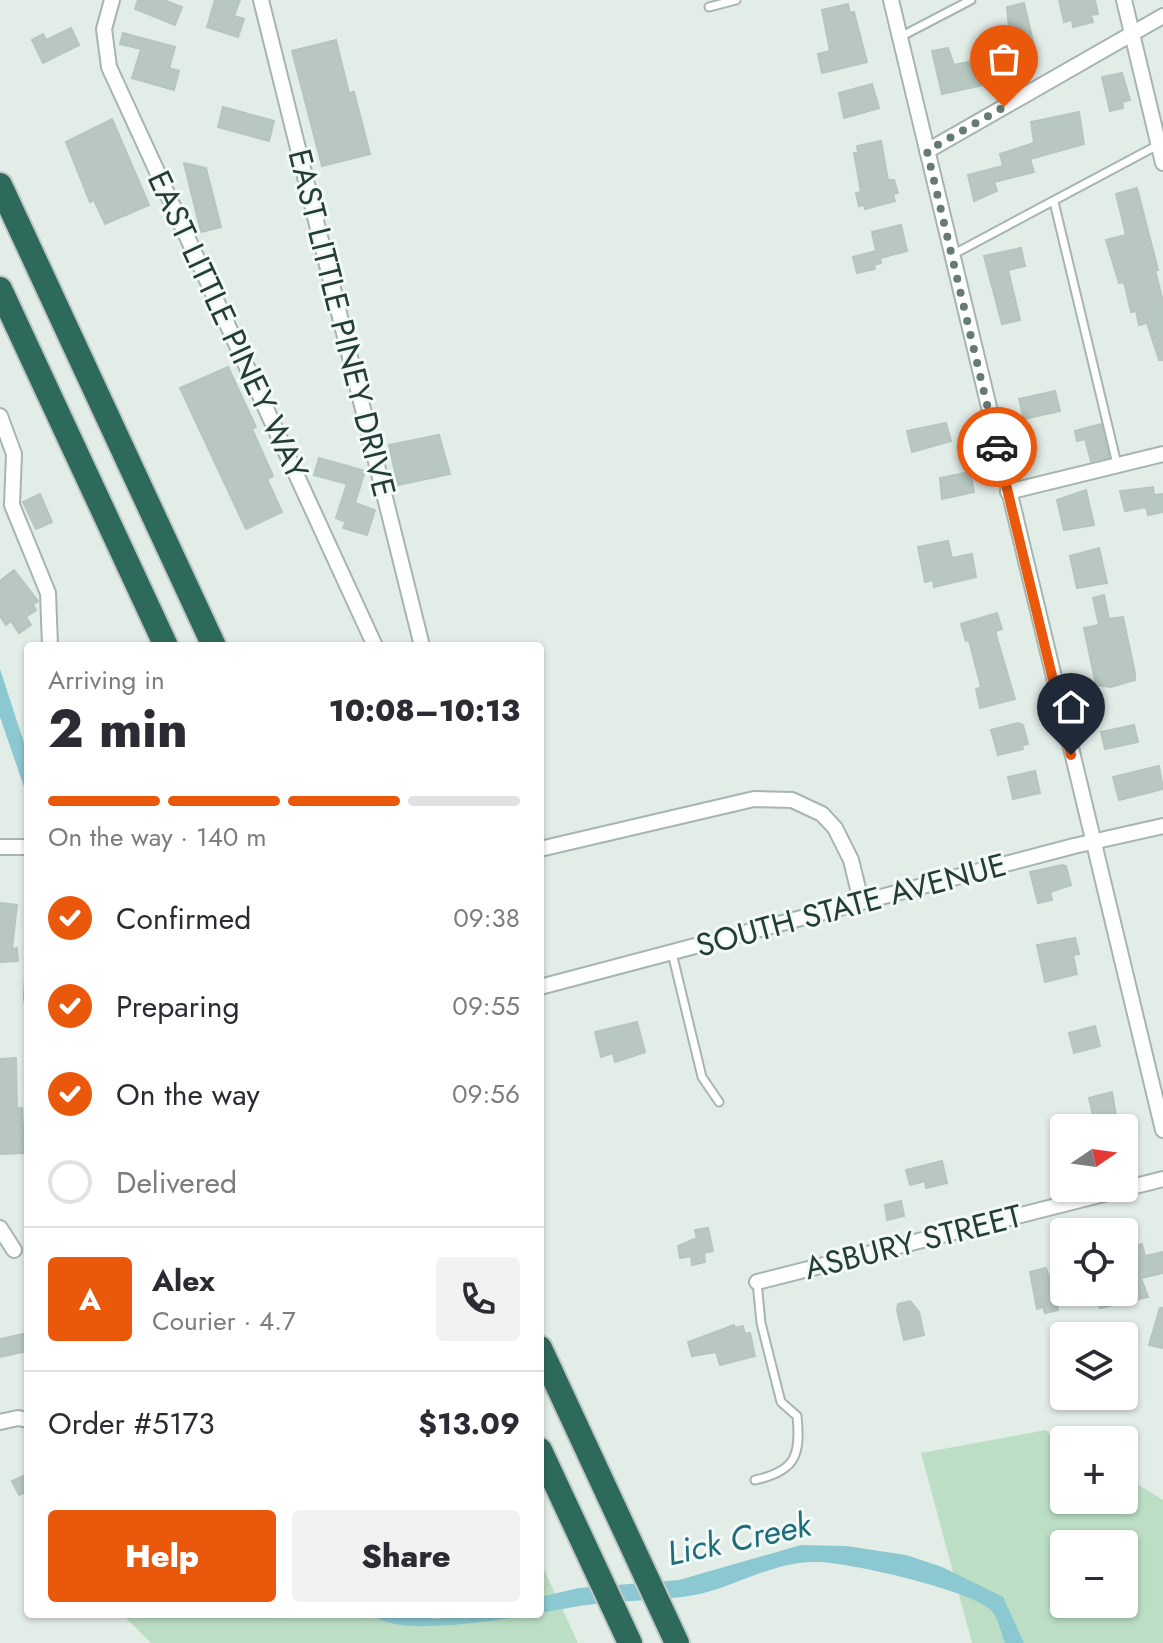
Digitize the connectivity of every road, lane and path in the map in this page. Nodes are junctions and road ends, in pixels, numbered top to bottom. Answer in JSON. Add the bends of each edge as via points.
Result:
{"nodes":[{"id":1,"x":112,"y":0,"type":"edge"},
{"id":2,"x":261,"y":0,"type":"edge"},
{"id":3,"x":736,"y":0,"type":"edge"},
{"id":4,"x":891,"y":0,"type":"edge"},
{"id":5,"x":971,"y":0,"type":"edge"},
{"id":6,"x":1124,"y":0,"type":"edge"},
{"id":7,"x":709,"y":7,"type":"dead end"},
{"id":8,"x":1163,"y":16,"type":"edge"},
{"id":9,"x":1132,"y":33,"type":"junction"},
{"id":10,"x":900,"y":37,"type":"junction"},
{"id":11,"x":1161,"y":144,"type":"edge"},
{"id":12,"x":927,"y":151,"type":"junction"},
{"id":13,"x":1163,"y":163,"type":"edge"},
{"id":14,"x":0,"y":185,"type":"edge"},
{"id":15,"x":1054,"y":202,"type":"junction"},
{"id":16,"x":952,"y":255,"type":"junction"},
{"id":17,"x":0,"y":289,"type":"edge"},
{"id":18,"x":0,"y":416,"type":"edge"},
{"id":19,"x":1163,"y":454,"type":"edge"},
{"id":20,"x":1117,"y":465,"type":"junction"},
{"id":21,"x":1008,"y":492,"type":"junction"},
{"id":22,"x":50,"y":642,"type":"edge"},
{"id":23,"x":164,"y":642,"type":"edge"},
{"id":24,"x":212,"y":642,"type":"edge"},
{"id":25,"x":373,"y":642,"type":"edge"},
{"id":26,"x":421,"y":642,"type":"edge"},
{"id":27,"x":1163,"y":826,"type":"edge"},
{"id":28,"x":1092,"y":843,"type":"junction"},
{"id":29,"x":0,"y":847,"type":"edge"},
{"id":30,"x":24,"y":847,"type":"edge"},
{"id":31,"x":544,"y":848,"type":"edge"},
{"id":32,"x":861,"y":901,"type":"junction"},
{"id":33,"x":672,"y":953,"type":"junction"},
{"id":34,"x":544,"y":986,"type":"edge"},
{"id":35,"x":719,"y":1102,"type":"dead end"},
{"id":36,"x":1163,"y":1130,"type":"edge"},
{"id":37,"x":1163,"y":1179,"type":"edge"},
{"id":38,"x":0,"y":1228,"type":"edge"},
{"id":39,"x":14,"y":1250,"type":"dead end"},
{"id":40,"x":757,"y":1282,"type":"joint"},
{"id":41,"x":544,"y":1357,"type":"edge"},
{"id":42,"x":24,"y":1420,"type":"edge"},
{"id":43,"x":0,"y":1422,"type":"edge"},
{"id":44,"x":544,"y":1459,"type":"edge"},
{"id":45,"x":755,"y":1480,"type":"dead end"},
{"id":46,"x":676,"y":1640,"type":"edge"},
{"id":47,"x":630,"y":1643,"type":"edge"}],
"edges":[{"from":1,"to":25,"type":"street","name":"EAST LITTLE PINEY WAY","via":[[104,29],[109,67]]},
{"from":2,"to":26,"type":"street","name":"EAST LITTLE PINEY DRIVE"},
{"from":3,"to":7,"type":"lane"},
{"from":4,"to":10,"type":"street"},
{"from":5,"to":10,"type":"lane"},
{"from":6,"to":9,"type":"street"},
{"from":8,"to":9,"type":"street"},
{"from":9,"to":11,"type":"street"},
{"from":9,"to":12,"type":"street"},
{"from":10,"to":12,"type":"street"},
{"from":11,"to":13,"type":"street"},
{"from":11,"to":15,"type":"lane"},
{"from":12,"to":16,"type":"street"},
{"from":14,"to":24,"type":"highway"},
{"from":15,"to":16,"type":"lane"},
{"from":15,"to":20,"type":"lane"},
{"from":16,"to":21,"type":"street"},
{"from":17,"to":23,"type":"highway"},
{"from":18,"to":22,"type":"street","via":[[14,454],[12,505],[48,593]]},
{"from":19,"to":20,"type":"street"},
{"from":20,"to":21,"type":"street"},
{"from":21,"to":28,"type":"street"},
{"from":27,"to":28,"type":"street","name":"SOUTH STATE AVENUE"},
{"from":28,"to":32,"type":"street","name":"SOUTH STATE AVENUE"},
{"from":28,"to":36,"type":"street"},
{"from":29,"to":30,"type":"street"},
{"from":31,"to":32,"type":"street","via":[[754,799],[792,800],[822,814],[835,828],[851,860]]},
{"from":32,"to":33,"type":"street","name":"SOUTH STATE AVENUE"},
{"from":33,"to":34,"type":"street","name":"SOUTH STATE AVENUE"},
{"from":33,"to":35,"type":"lane","via":[[702,1077]]},
{"from":37,"to":40,"type":"street","name":"ASBURY STREET"},
{"from":38,"to":39,"type":"street"},
{"from":40,"to":45,"type":"lane","via":[[761,1323],[781,1402],[797,1416],[799,1438],[795,1460],[784,1471]]},
{"from":41,"to":46,"type":"highway"},
{"from":42,"to":43,"type":"street"},
{"from":44,"to":47,"type":"highway"}]}
